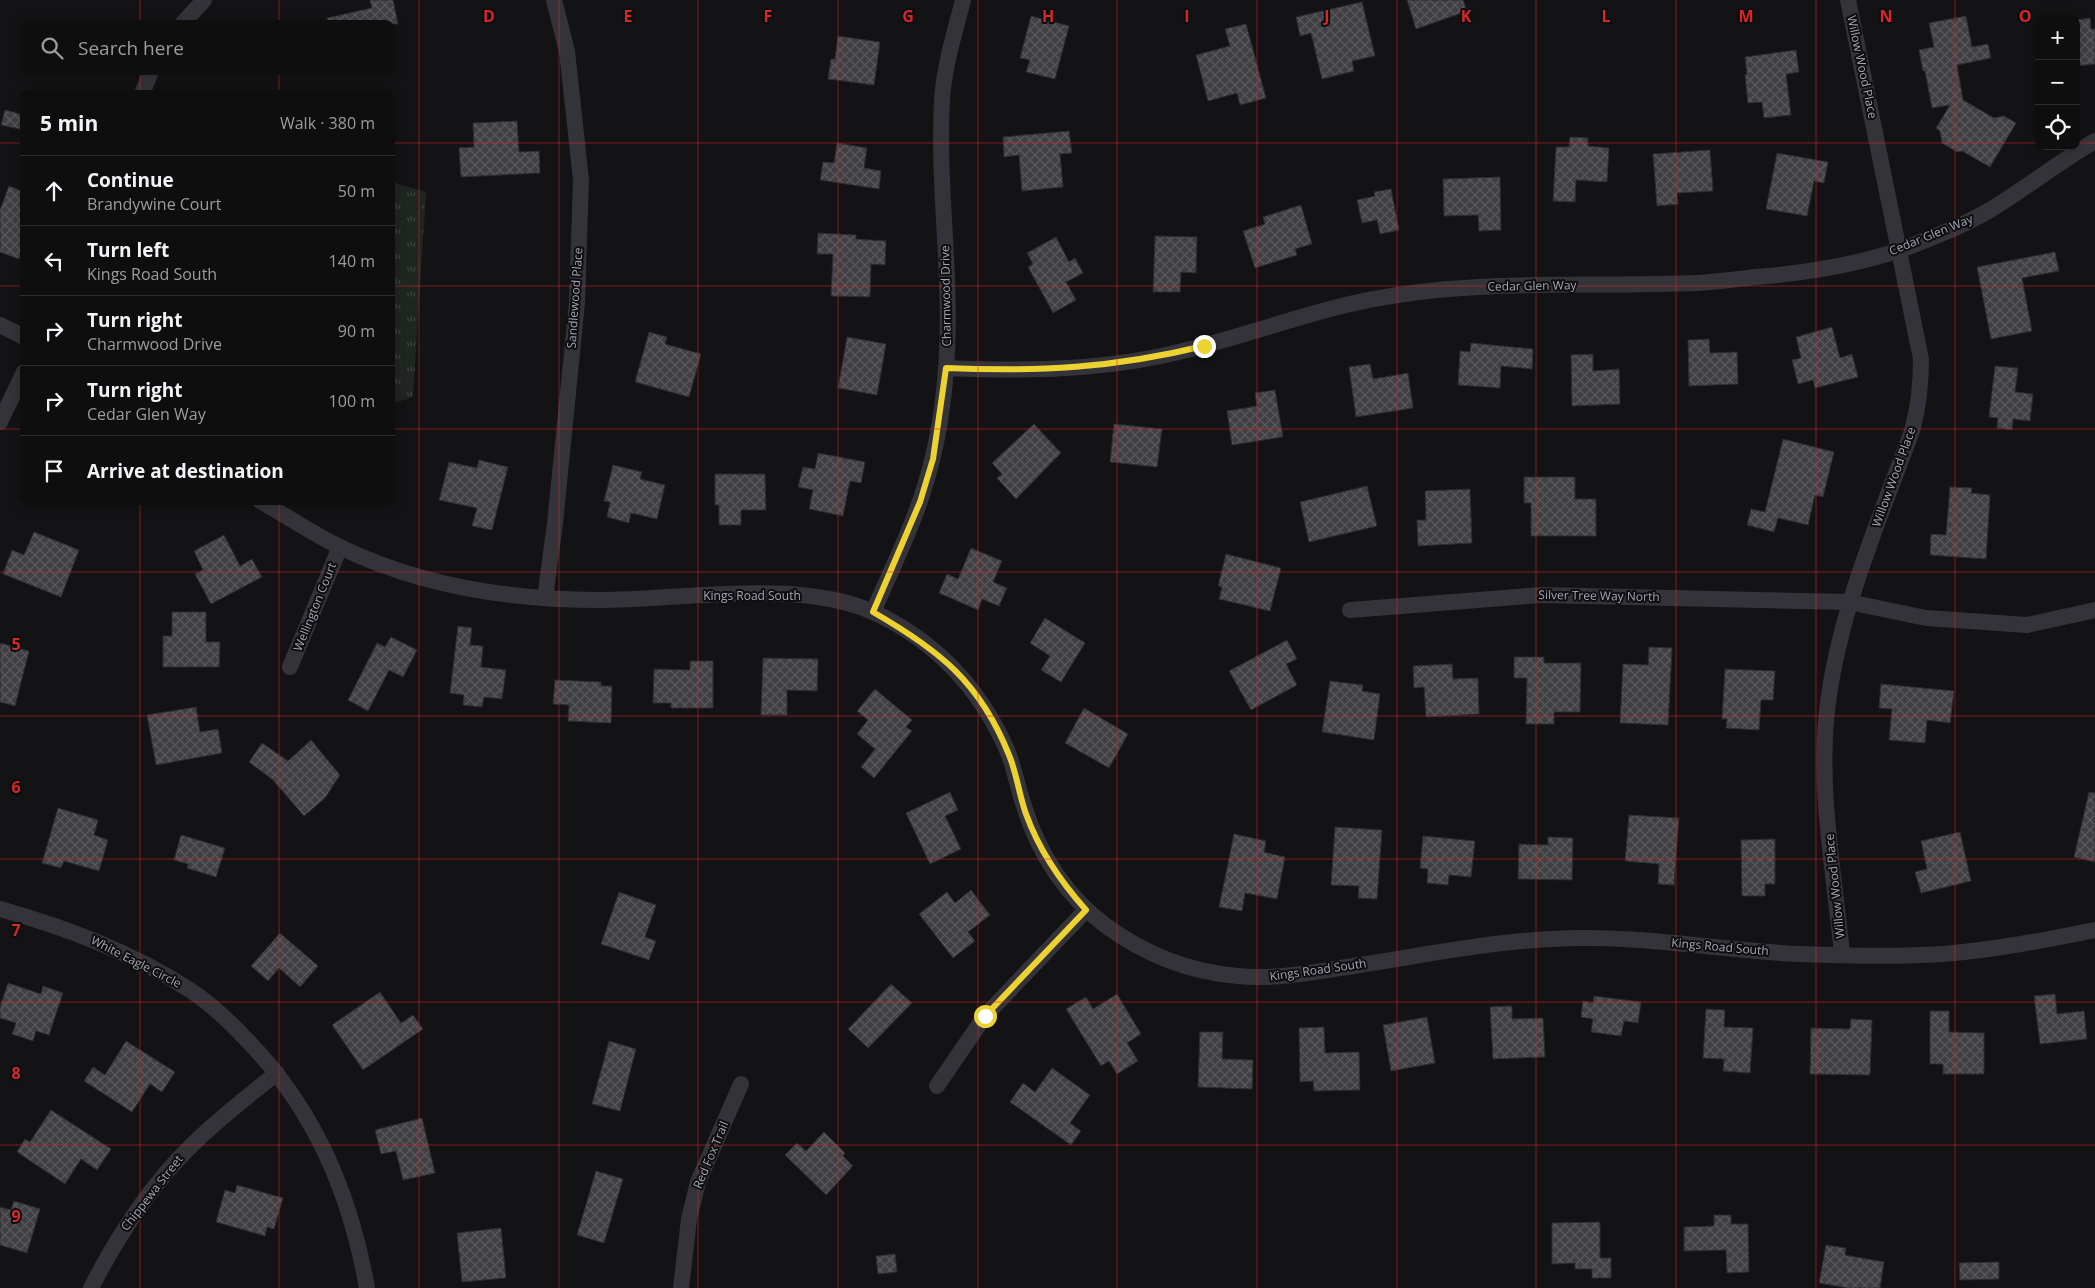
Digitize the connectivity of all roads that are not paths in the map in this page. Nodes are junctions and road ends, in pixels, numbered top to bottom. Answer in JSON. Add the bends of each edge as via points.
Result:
{"nodes":[{"id":1,"x":204,"y":0,"type":"edge"},
{"id":2,"x":554,"y":0,"type":"edge"},
{"id":3,"x":963,"y":0,"type":"edge"},
{"id":4,"x":1848,"y":0,"type":"edge"},
{"id":5,"x":186,"y":20,"type":"edge"},
{"id":6,"x":149,"y":75,"type":"edge"},
{"id":7,"x":143,"y":90,"type":"edge"},
{"id":8,"x":2095,"y":141,"type":"edge"},
{"id":9,"x":1900,"y":250,"type":"junction"},
{"id":10,"x":0,"y":325,"type":"edge"},
{"id":11,"x":20,"y":335,"type":"edge"},
{"id":12,"x":946,"y":368,"type":"junction"},
{"id":13,"x":20,"y":380,"type":"edge"},
{"id":14,"x":0,"y":422,"type":"edge"},
{"id":15,"x":267,"y":505,"type":"edge"},
{"id":16,"x":340,"y":547,"type":"junction"},
{"id":17,"x":545,"y":598,"type":"junction"},
{"id":18,"x":1849,"y":602,"type":"junction"},
{"id":19,"x":1350,"y":610,"type":"dead end"},
{"id":20,"x":2095,"y":610,"type":"edge"},
{"id":21,"x":873,"y":612,"type":"junction"},
{"id":22,"x":290,"y":667,"type":"dead end"},
{"id":23,"x":0,"y":909,"type":"edge"},
{"id":24,"x":1086,"y":910,"type":"junction"},
{"id":25,"x":2095,"y":930,"type":"edge"},
{"id":26,"x":1842,"y":954,"type":"junction"},
{"id":27,"x":277,"y":1073,"type":"junction"},
{"id":28,"x":741,"y":1084,"type":"dead end"},
{"id":29,"x":937,"y":1086,"type":"dead end"},
{"id":30,"x":91,"y":1288,"type":"edge"},
{"id":31,"x":367,"y":1288,"type":"edge"},
{"id":32,"x":681,"y":1288,"type":"edge"}],
"edges":[{"from":1,"to":5,"type":"street"},
{"from":2,"to":17,"type":"street","name":"Sandlewood Place","via":[[567,51],[581,180],[577,303]]},
{"from":3,"to":12,"type":"street","name":"Charmwood Drive","via":[[942,97],[941,160],[948,310]]},
{"from":4,"to":9,"type":"street","name":"Willow Wood Place"},
{"from":6,"to":7,"type":"street"},
{"from":8,"to":9,"type":"street","name":"Cedar Glen Way","via":[[1990,210]]},
{"from":9,"to":12,"type":"street","name":"Cedar Glen Way","via":[[1797,273],[1708,282],[1463,287],[1406,294],[1357,302],[1204,346],[1129,362],[1011,371]]},
{"from":9,"to":18,"type":"street","name":"Willow Wood Place","via":[[1921,359],[1918,408]]},
{"from":10,"to":11,"type":"street"},
{"from":12,"to":21,"type":"street","name":"Charmwood Drive","via":[[933,459],[920,502]]},
{"from":13,"to":14,"type":"street"},
{"from":15,"to":16,"type":"street","name":"Kings Road South"},
{"from":16,"to":17,"type":"street","name":"Kings Road South","via":[[434,581]]},
{"from":16,"to":22,"type":"street","name":"Wellington Court"},
{"from":17,"to":21,"type":"street","name":"Kings Road South","via":[[599,600],[796,595],[834,600]]},
{"from":18,"to":19,"type":"street","name":"Silver Tree Way North","via":[[1541,595]]},
{"from":18,"to":20,"type":"street","name":"Silver Tree Way North","via":[[1926,618],[2027,625]]},
{"from":18,"to":26,"type":"street","name":"Willow Wood Place","via":[[1832,675],[1824,758]]},
{"from":21,"to":24,"type":"street","name":"Kings Road South","via":[[938,653],[978,697],[1010,756],[1026,813],[1041,849],[1057,875]]},
{"from":23,"to":27,"type":"street","name":"White Eagle Circle","via":[[57,925],[160,971],[214,1009]]},
{"from":24,"to":26,"type":"street","name":"Kings Road South","via":[[1136,946],[1170,961],[1238,976],[1303,974],[1506,942],[1561,938]]},
{"from":24,"to":29,"type":"street","via":[[985,1016]]},
{"from":25,"to":26,"type":"street","name":"Kings Road South","via":[[1947,954]]},
{"from":27,"to":30,"type":"street","name":"Chippewa Street","via":[[218,1120],[166,1172],[132,1216]]},
{"from":27,"to":31,"type":"street","name":"White Eagle Circle","via":[[306,1116],[332,1166],[354,1228]]},
{"from":28,"to":32,"type":"street","name":"Red Fox Trail","via":[[698,1182],[689,1219]]}]}
